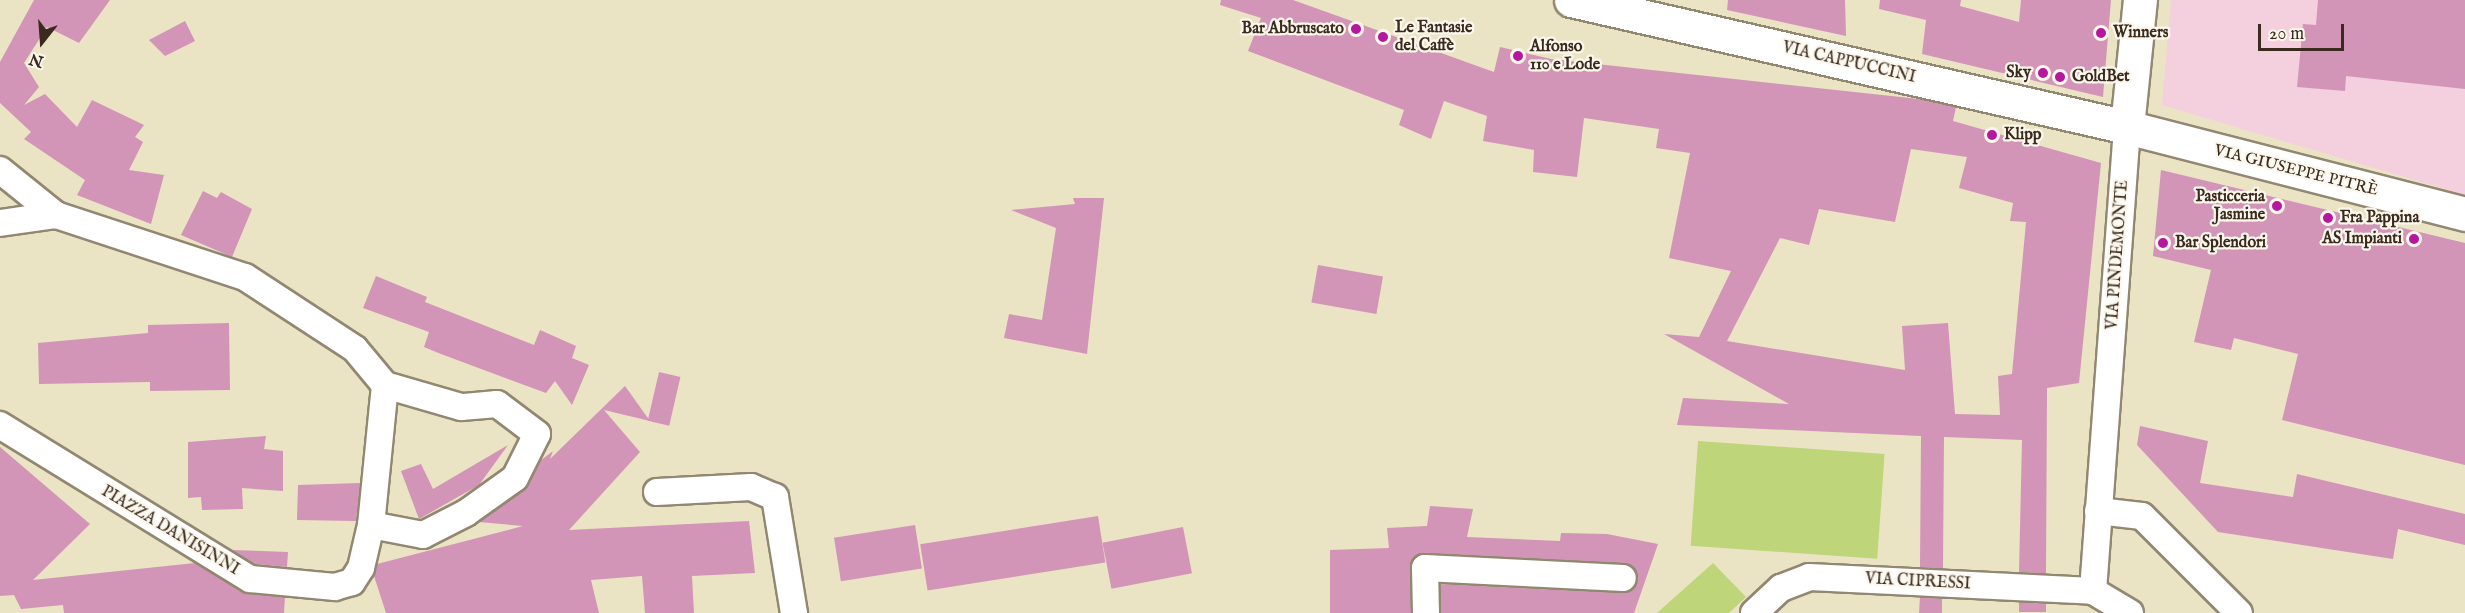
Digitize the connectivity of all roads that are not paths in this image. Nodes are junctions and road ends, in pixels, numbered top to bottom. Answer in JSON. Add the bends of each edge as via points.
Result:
{"nodes":[{"id":1,"x":1571,"y":0,"type":"edge"},
{"id":2,"x":2140,"y":0,"type":"edge"},
{"id":3,"x":2127,"y":127,"type":"junction"},
{"id":4,"x":0,"y":170,"type":"edge"},
{"id":5,"x":2465,"y":214,"type":"edge"},
{"id":6,"x":56,"y":216,"type":"junction"},
{"id":7,"x":0,"y":224,"type":"edge"},
{"id":8,"x":385,"y":385,"type":"junction"},
{"id":9,"x":0,"y":425,"type":"edge"},
{"id":10,"x":657,"y":492,"type":"dead end"},
{"id":11,"x":2098,"y":511,"type":"junction"},
{"id":12,"x":371,"y":525,"type":"junction"},
{"id":13,"x":1623,"y":578,"type":"dead end"},
{"id":14,"x":2093,"y":591,"type":"junction"},
{"id":15,"x":794,"y":613,"type":"edge"},
{"id":16,"x":1426,"y":613,"type":"edge"},
{"id":17,"x":1754,"y":613,"type":"edge"},
{"id":18,"x":2130,"y":613,"type":"edge"},
{"id":19,"x":2240,"y":613,"type":"edge"}],
"edges":[{"from":1,"to":3,"type":"street","name":"VIA CAPPUCCINI"},
{"from":2,"to":3,"type":"street","name":"VIA PINDEMONTE"},
{"from":3,"to":5,"type":"street","name":"VIA GIUSEPPE PITRÈ"},
{"from":3,"to":11,"type":"street","name":"VIA PINDEMONTE"},
{"from":4,"to":6,"type":"street"},
{"from":6,"to":7,"type":"street"},
{"from":6,"to":8,"type":"street","via":[[245,277],[355,349]]},
{"from":8,"to":12,"type":"street","name":"PIAZZA DANISINNI"},
{"from":8,"to":12,"type":"street","via":[[461,407],[497,404],[537,434],[515,478],[466,513],[423,535]]},
{"from":9,"to":12,"type":"street","name":"PIAZZA DANISINNI","via":[[250,579],[335,587],[352,582]]},
{"from":10,"to":15,"type":"street","via":[[751,487],[775,497]]},
{"from":11,"to":14,"type":"street","name":"VIA PINDEMONTE"},
{"from":11,"to":19,"type":"street","via":[[2142,516]]},
{"from":13,"to":16,"type":"street","via":[[1425,568]]},
{"from":14,"to":17,"type":"street","name":"VIA CIPRESSI","via":[[1809,577],[1781,588]]},
{"from":14,"to":18,"type":"street"}]}
